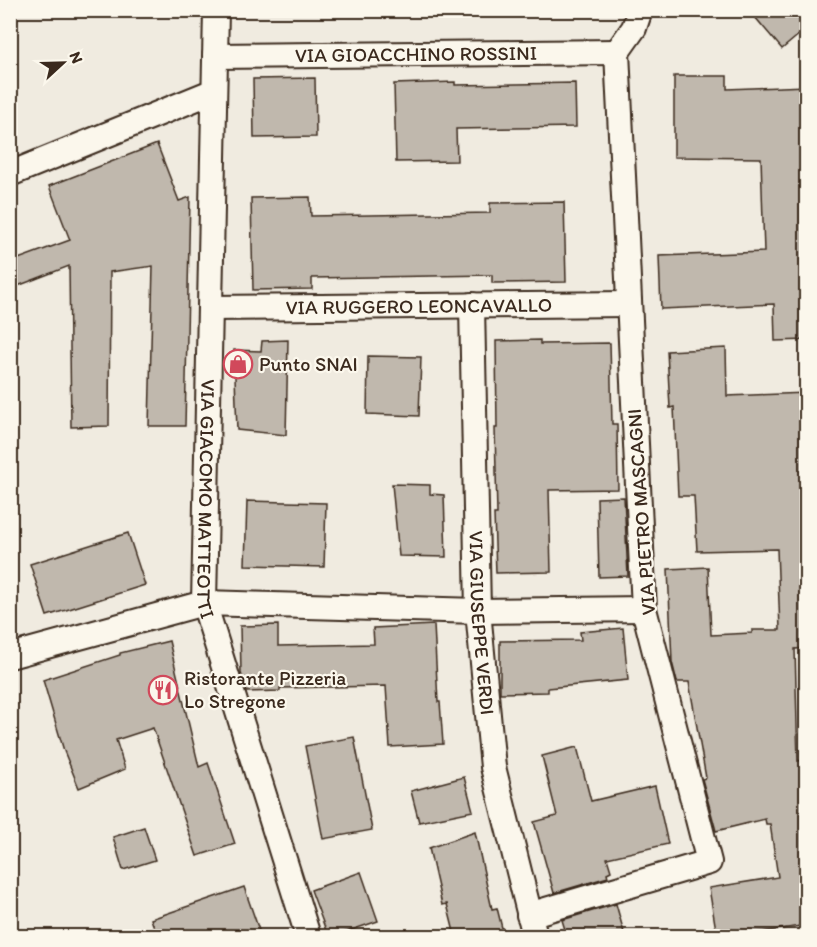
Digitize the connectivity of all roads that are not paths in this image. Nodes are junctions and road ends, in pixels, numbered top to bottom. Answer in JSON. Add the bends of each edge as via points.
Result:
{"nodes":[{"id":1,"x":216,"y":10,"type":"edge"},
{"id":2,"x":640,"y":10,"type":"edge"},
{"id":3,"x":616,"y":52,"type":"junction"},
{"id":4,"x":215,"y":56,"type":"junction"},
{"id":5,"x":214,"y":91,"type":"junction"},
{"id":6,"x":10,"y":174,"type":"edge"},
{"id":7,"x":629,"y":304,"type":"junction"},
{"id":8,"x":472,"y":305,"type":"junction"},
{"id":9,"x":211,"y":308,"type":"junction"},
{"id":10,"x":204,"y":603,"type":"junction"},
{"id":11,"x":644,"y":609,"type":"junction"},
{"id":12,"x":478,"y":611,"type":"junction"},
{"id":13,"x":12,"y":651,"type":"edge"},
{"id":14,"x":532,"y":926,"type":"edge"},
{"id":15,"x":308,"y":936,"type":"edge"}],
"edges":[{"from":1,"to":4,"type":"street","name":"VIA GIACOMO MATTEOTTI"},
{"from":2,"to":3,"type":"street","via":[[634,28]]},
{"from":3,"to":4,"type":"street","name":"VIA GIOACCHINO ROSSINI"},
{"from":3,"to":7,"type":"street","name":"VIA PIETRO MASCAGNI"},
{"from":4,"to":5,"type":"street","name":"VIA GIACOMO MATTEOTTI"},
{"from":5,"to":6,"type":"street"},
{"from":5,"to":9,"type":"street","name":"VIA GIACOMO MATTEOTTI"},
{"from":7,"to":8,"type":"street","name":"VIA RUGGERO LEONCAVALLO"},
{"from":7,"to":11,"type":"street","name":"VIA PIETRO MASCAGNI"},
{"from":8,"to":9,"type":"street","name":"VIA RUGGERO LEONCAVALLO"},
{"from":8,"to":12,"type":"street","name":"VIA GIUSEPPE VERDI"},
{"from":9,"to":10,"type":"street","name":"VIA GIACOMO MATTEOTTI"},
{"from":10,"to":12,"type":"street"},
{"from":10,"to":13,"type":"street"},
{"from":10,"to":15,"type":"street","name":"VIA GIACOMO MATTEOTTI"},
{"from":11,"to":12,"type":"street"},
{"from":11,"to":14,"type":"street","name":"VIA PIETRO MASCAGNI","via":[[709,862]]},
{"from":12,"to":14,"type":"street","name":"VIA GIUSEPPE VERDI","via":[[493,767]]}]}
